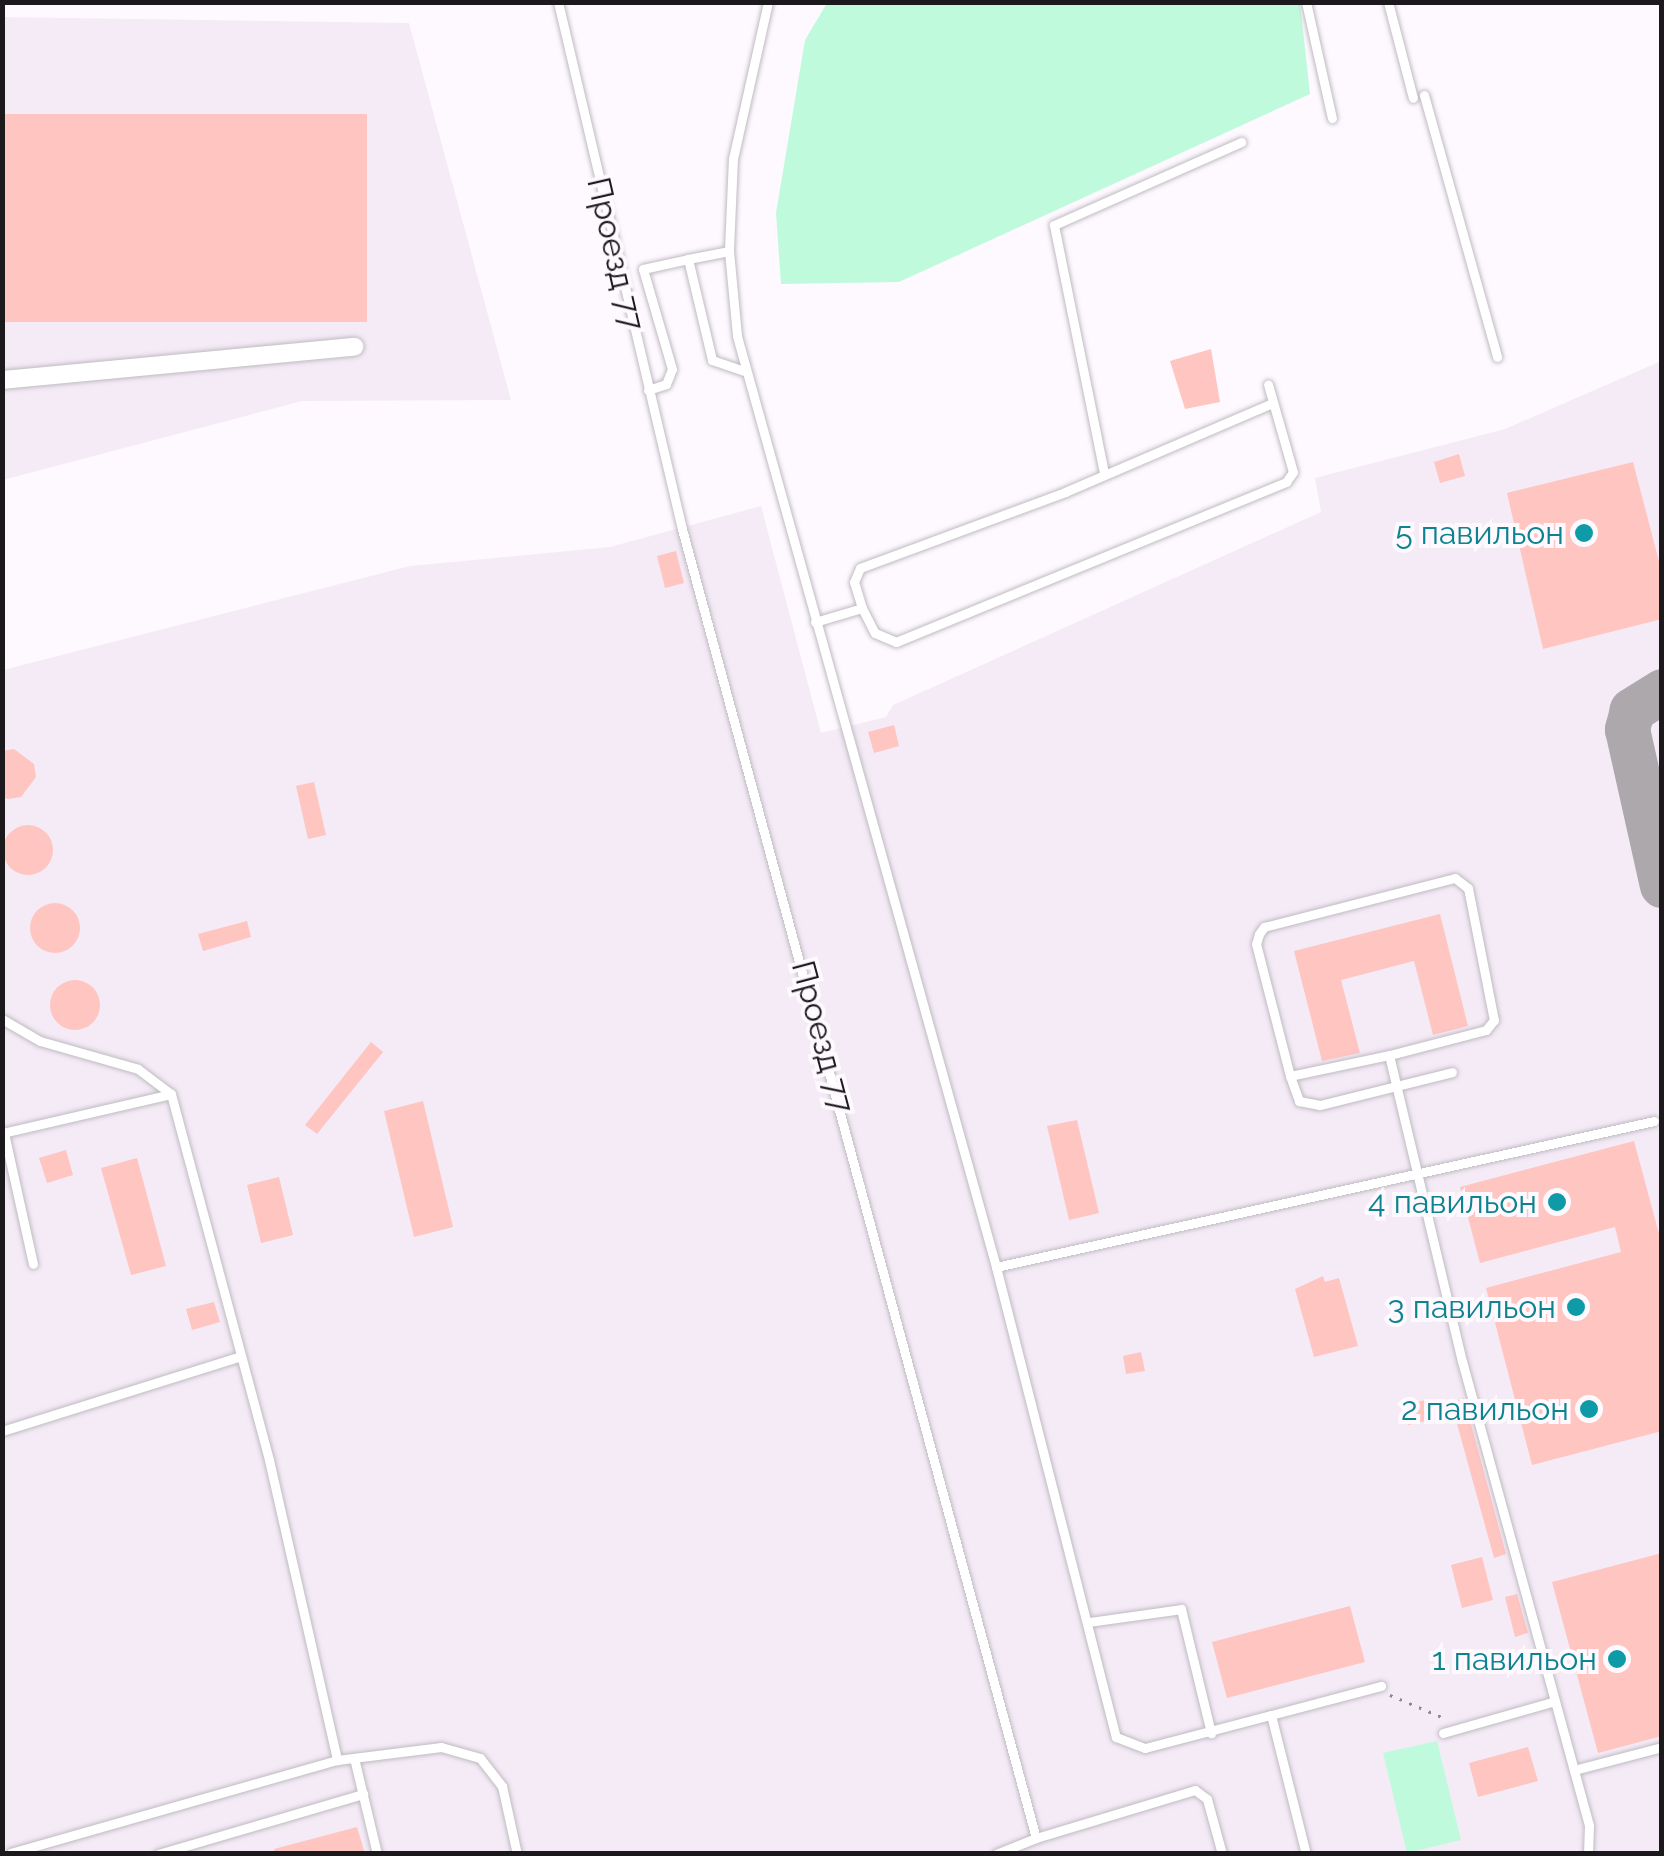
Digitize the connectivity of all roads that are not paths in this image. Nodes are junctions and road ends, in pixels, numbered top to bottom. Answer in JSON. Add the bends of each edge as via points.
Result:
{"nodes":[{"id":1,"x":558,"y":2,"type":"edge"},
{"id":2,"x":768,"y":2,"type":"edge"},
{"id":3,"x":1306,"y":2,"type":"edge"},
{"id":4,"x":1388,"y":2,"type":"edge"},
{"id":5,"x":1332,"y":118,"type":"dead end"},
{"id":6,"x":1240,"y":142,"type":"dead end"},
{"id":7,"x":729,"y":252,"type":"junction"},
{"id":8,"x":688,"y":259,"type":"junction"},
{"id":9,"x":643,"y":269,"type":"junction"},
{"id":10,"x":618,"y":276,"type":"junction"},
{"id":11,"x":354,"y":347,"type":"dead end"},
{"id":12,"x":1497,"y":357,"type":"dead end"},
{"id":13,"x":744,"y":371,"type":"junction"},
{"id":14,"x":2,"y":380,"type":"edge"},
{"id":15,"x":1268,"y":384,"type":"dead end"},
{"id":16,"x":648,"y":390,"type":"junction"},
{"id":17,"x":1274,"y":403,"type":"junction"},
{"id":18,"x":1104,"y":473,"type":"junction"},
{"id":19,"x":862,"y":608,"type":"junction"},
{"id":20,"x":815,"y":622,"type":"junction"},
{"id":21,"x":2,"y":1019,"type":"edge"},
{"id":22,"x":1388,"y":1054,"type":"junction"},
{"id":23,"x":1452,"y":1072,"type":"dead end"},
{"id":24,"x":1290,"y":1076,"type":"junction"},
{"id":25,"x":1396,"y":1086,"type":"junction"},
{"id":26,"x":171,"y":1094,"type":"junction"},
{"id":27,"x":1654,"y":1121,"type":"dead end"},
{"id":28,"x":3,"y":1133,"type":"edge"},
{"id":29,"x":1412,"y":1171,"type":"junction"},
{"id":30,"x":33,"y":1264,"type":"dead end"},
{"id":31,"x":996,"y":1266,"type":"junction"},
{"id":32,"x":242,"y":1356,"type":"junction"},
{"id":33,"x":2,"y":1431,"type":"edge"},
{"id":34,"x":1090,"y":1622,"type":"junction"},
{"id":35,"x":1381,"y":1686,"type":"dead end"},
{"id":36,"x":1555,"y":1701,"type":"junction"},
{"id":37,"x":1271,"y":1715,"type":"junction"},
{"id":38,"x":1444,"y":1732,"type":"dead end"},
{"id":39,"x":1211,"y":1733,"type":"junction"},
{"id":40,"x":1662,"y":1746,"type":"edge"},
{"id":41,"x":354,"y":1758,"type":"junction"},
{"id":42,"x":336,"y":1760,"type":"junction"},
{"id":43,"x":1574,"y":1770,"type":"junction"},
{"id":44,"x":364,"y":1794,"type":"junction"},
{"id":45,"x":1036,"y":1838,"type":"junction"},
{"id":46,"x":10,"y":1853,"type":"edge"},
{"id":47,"x":158,"y":1854,"type":"edge"},
{"id":48,"x":377,"y":1854,"type":"edge"},
{"id":49,"x":517,"y":1854,"type":"edge"},
{"id":50,"x":996,"y":1854,"type":"edge"},
{"id":51,"x":1222,"y":1854,"type":"edge"},
{"id":52,"x":1306,"y":1854,"type":"edge"},
{"id":53,"x":1588,"y":1854,"type":"edge"}],
"edges":[{"from":1,"to":10,"type":"lane","name":"Проезд 77"},
{"from":2,"to":7,"type":"lane","via":[[733,158]]},
{"from":3,"to":5,"type":"lane"},
{"from":4,"to":12,"type":"lane"},
{"from":6,"to":18,"type":"lane","via":[[1054,224]]},
{"from":7,"to":8,"type":"lane"},
{"from":7,"to":13,"type":"lane"},
{"from":8,"to":9,"type":"lane"},
{"from":8,"to":13,"type":"lane","via":[[712,360]]},
{"from":9,"to":10,"type":"lane"},
{"from":9,"to":16,"type":"lane","via":[[672,369],[666,384]]},
{"from":10,"to":16,"type":"lane","name":"Проезд 77"},
{"from":11,"to":14,"type":"street"},
{"from":13,"to":20,"type":"lane"},
{"from":15,"to":17,"type":"lane"},
{"from":16,"to":45,"type":"lane","name":"Проезд 77"},
{"from":17,"to":18,"type":"lane"},
{"from":17,"to":19,"type":"lane","via":[[1293,472],[1286,482],[896,642],[876,633]]},
{"from":18,"to":19,"type":"lane","via":[[860,568],[854,582]]},
{"from":19,"to":20,"type":"lane"},
{"from":20,"to":31,"type":"lane"},
{"from":21,"to":26,"type":"lane","via":[[40,1042],[138,1069]]},
{"from":22,"to":24,"type":"lane"},
{"from":22,"to":24,"type":"lane","via":[[1486,1030],[1494,1020],[1468,888],[1455,878],[1264,927],[1256,944]]},
{"from":22,"to":25,"type":"lane"},
{"from":23,"to":25,"type":"lane"},
{"from":24,"to":25,"type":"lane","via":[[1299,1101],[1308,1104]]},
{"from":25,"to":29,"type":"lane"},
{"from":26,"to":28,"type":"lane"},
{"from":26,"to":32,"type":"lane"},
{"from":27,"to":29,"type":"lane"},
{"from":28,"to":30,"type":"lane"},
{"from":29,"to":31,"type":"lane"},
{"from":29,"to":36,"type":"lane"},
{"from":31,"to":34,"type":"lane"},
{"from":32,"to":33,"type":"lane"},
{"from":32,"to":42,"type":"lane"},
{"from":34,"to":39,"type":"lane","via":[[1116,1736],[1145,1748]]},
{"from":34,"to":39,"type":"lane","via":[[1181,1610]]},
{"from":35,"to":37,"type":"lane"},
{"from":36,"to":38,"type":"lane"},
{"from":36,"to":43,"type":"lane"},
{"from":37,"to":39,"type":"lane"},
{"from":37,"to":52,"type":"lane"},
{"from":40,"to":43,"type":"lane"},
{"from":41,"to":42,"type":"lane"},
{"from":41,"to":44,"type":"lane"},
{"from":41,"to":49,"type":"lane","via":[[441,1747],[480,1758],[502,1786]]},
{"from":42,"to":46,"type":"lane"},
{"from":43,"to":53,"type":"lane","via":[[1589,1825]]},
{"from":44,"to":47,"type":"lane"},
{"from":44,"to":48,"type":"lane"},
{"from":45,"to":50,"type":"lane"},
{"from":45,"to":51,"type":"lane","via":[[1195,1790],[1207,1799]]}]}
